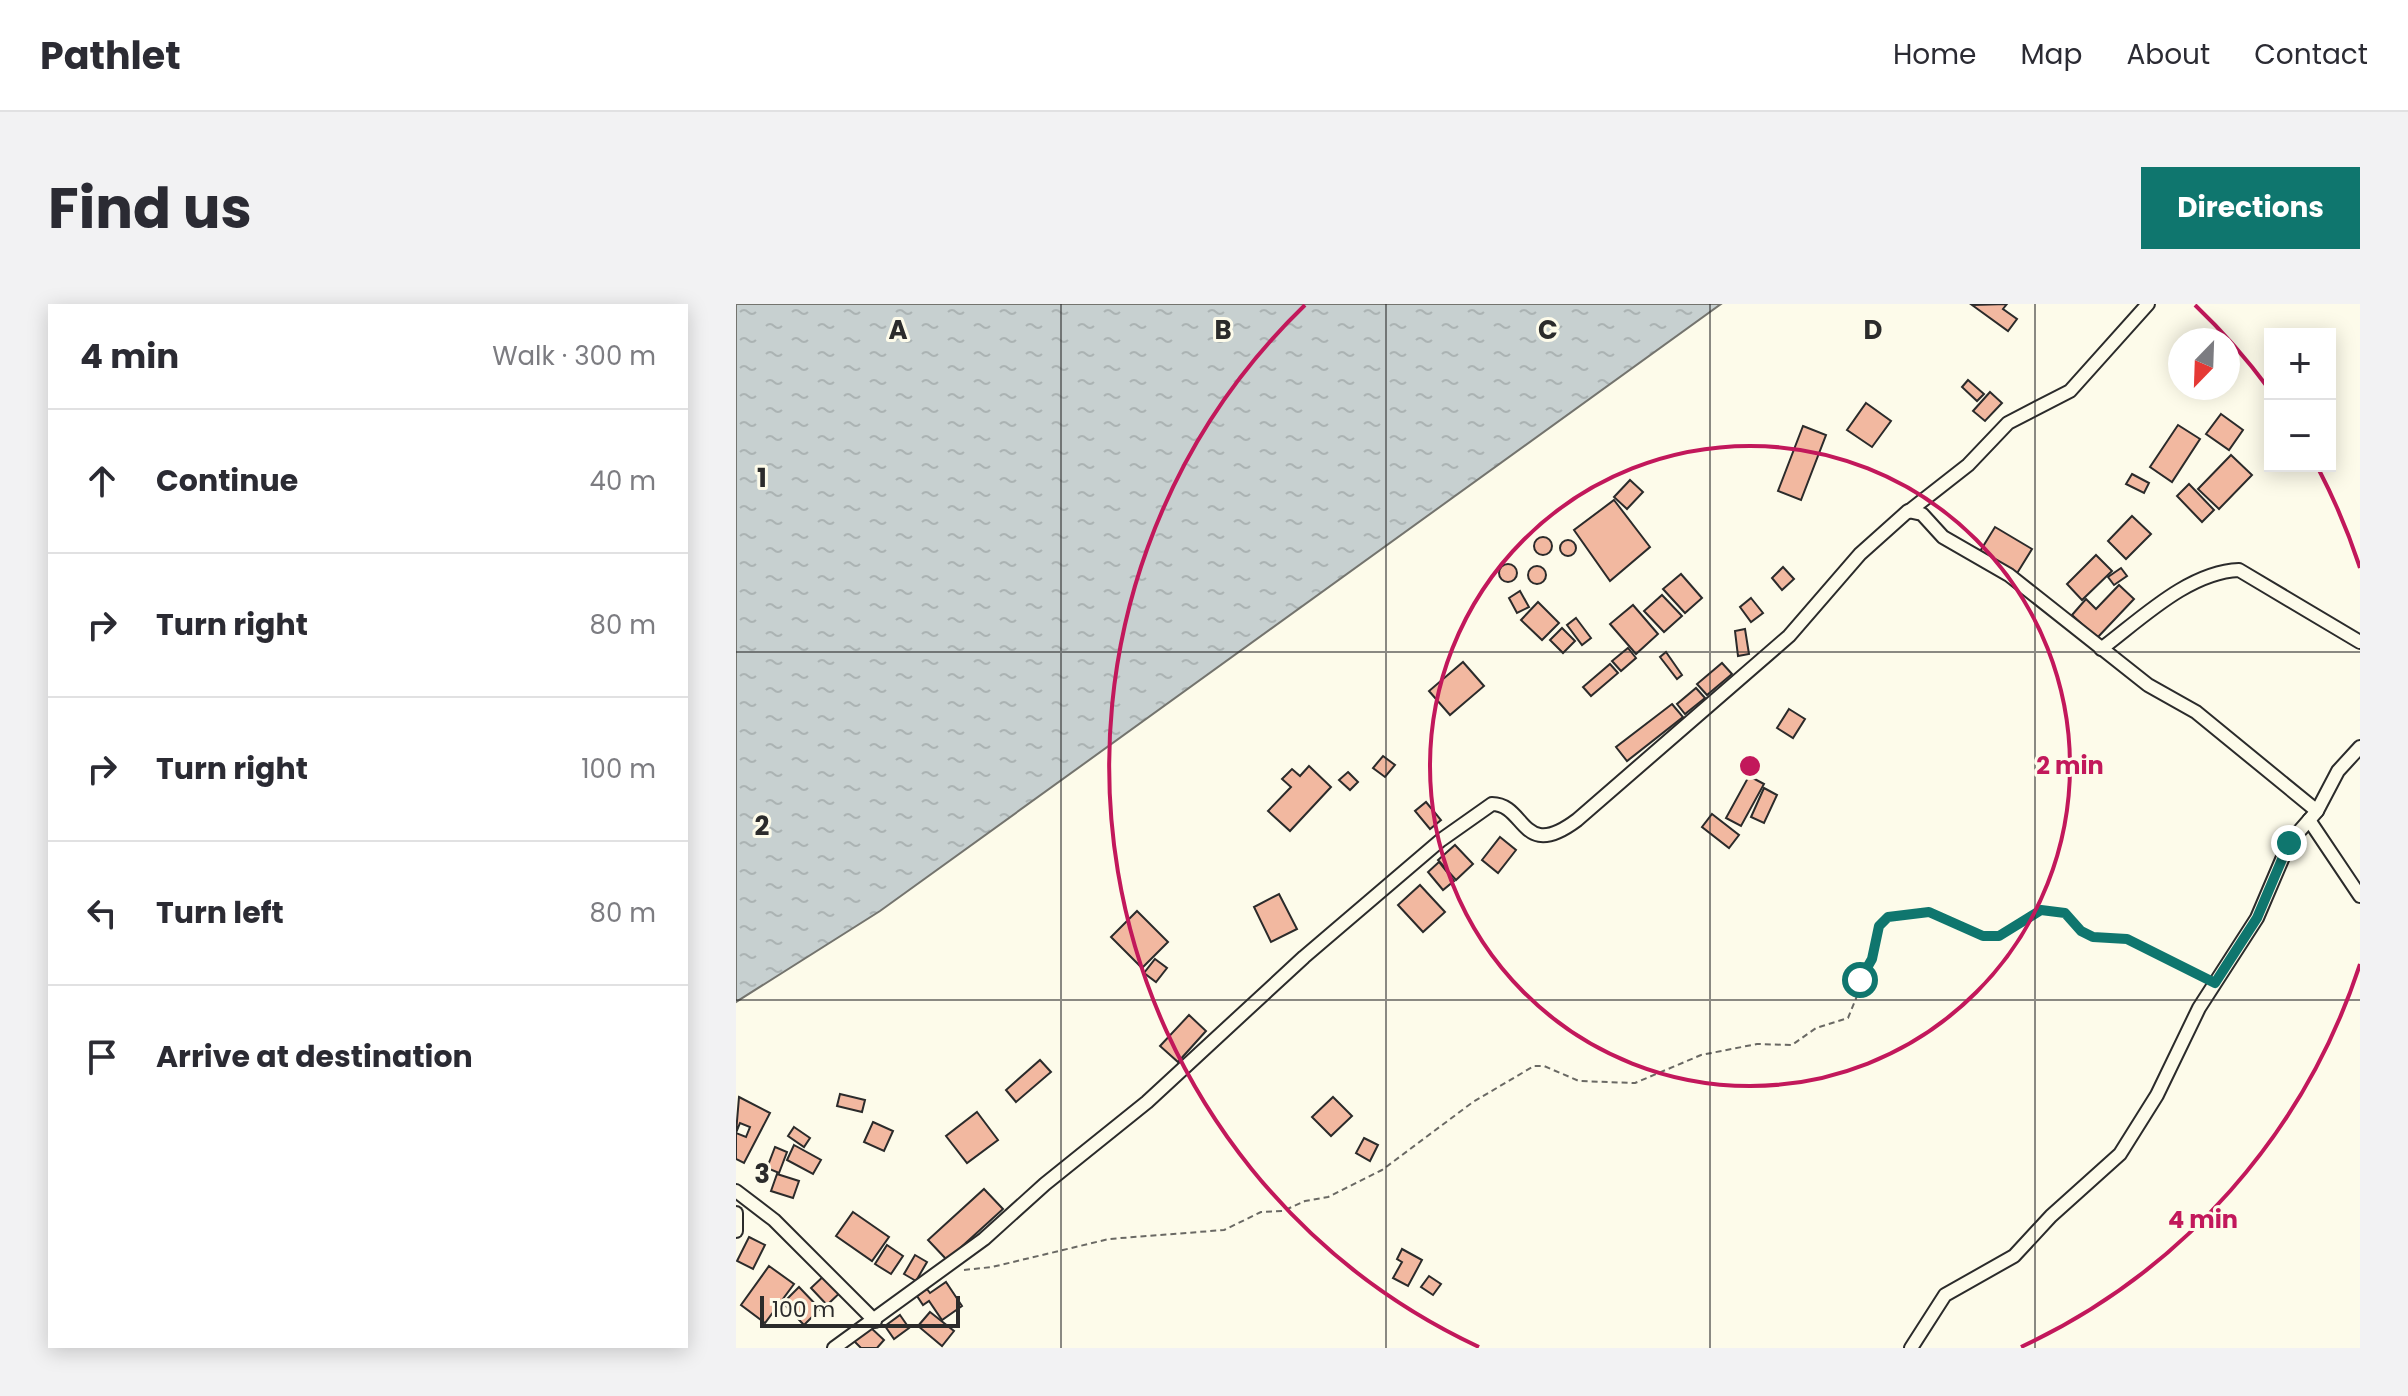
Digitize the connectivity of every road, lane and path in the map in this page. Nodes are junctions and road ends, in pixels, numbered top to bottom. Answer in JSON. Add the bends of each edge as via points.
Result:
{"nodes":[{"id":1,"x":2148,"y":304,"type":"edge"},
{"id":2,"x":1908,"y":512,"type":"junction"},
{"id":3,"x":2360,"y":642,"type":"edge"},
{"id":4,"x":2101,"y":649,"type":"junction"},
{"id":5,"x":2360,"y":747,"type":"edge"},
{"id":6,"x":2313,"y":816,"type":"junction"},
{"id":7,"x":2360,"y":896,"type":"edge"},
{"id":8,"x":2215,"y":983,"type":"junction"},
{"id":9,"x":736,"y":1191,"type":"edge"},
{"id":10,"x":736,"y":1213,"type":"edge"},
{"id":11,"x":736,"y":1231,"type":"edge"},
{"id":12,"x":939,"y":1273,"type":"junction"},
{"id":13,"x":875,"y":1321,"type":"junction"},
{"id":14,"x":834,"y":1348,"type":"edge"},
{"id":15,"x":1911,"y":1348,"type":"edge"}],
"edges":[{"from":1,"to":2,"type":"street","via":[[2070,391],[2008,423],[1968,465]]},
{"from":2,"to":4,"type":"street","via":[[1922,514],[1943,537],[2009,575]]},
{"from":2,"to":12,"type":"street","via":[[1860,554],[1789,636],[1577,820],[1554,836],[1540,836],[1504,807],[1492,804],[1441,840],[1147,1102]]},
{"from":3,"to":4,"type":"street","via":[[2239,570],[2216,571],[2180,591]]},
{"from":4,"to":6,"type":"street","via":[[2148,685],[2196,712]]},
{"from":5,"to":6,"type":"street","via":[[2338,771]]},
{"from":6,"to":7,"type":"street"},
{"from":6,"to":8,"type":"street","via":[[2289,843],[2257,918]]},
{"from":8,"to":12,"type":"path","via":[[2127,939],[2093,937],[2065,913],[2032,912],[1999,936],[1983,936],[1937,914],[1902,913],[1879,926],[1848,1018],[1816,1028],[1792,1045],[1757,1044],[1701,1055],[1635,1083],[1579,1081],[1534,1066],[1473,1102],[1382,1170],[1328,1197],[1261,1212],[1224,1230],[1109,1239],[992,1267]]},
{"from":8,"to":15,"type":"street","via":[[2120,1154],[2014,1256],[1945,1295]]},
{"from":9,"to":13,"type":"street","via":[[774,1220]]},
{"from":10,"to":11,"type":"street"},
{"from":12,"to":13,"type":"street"},
{"from":13,"to":14,"type":"street"}]}
